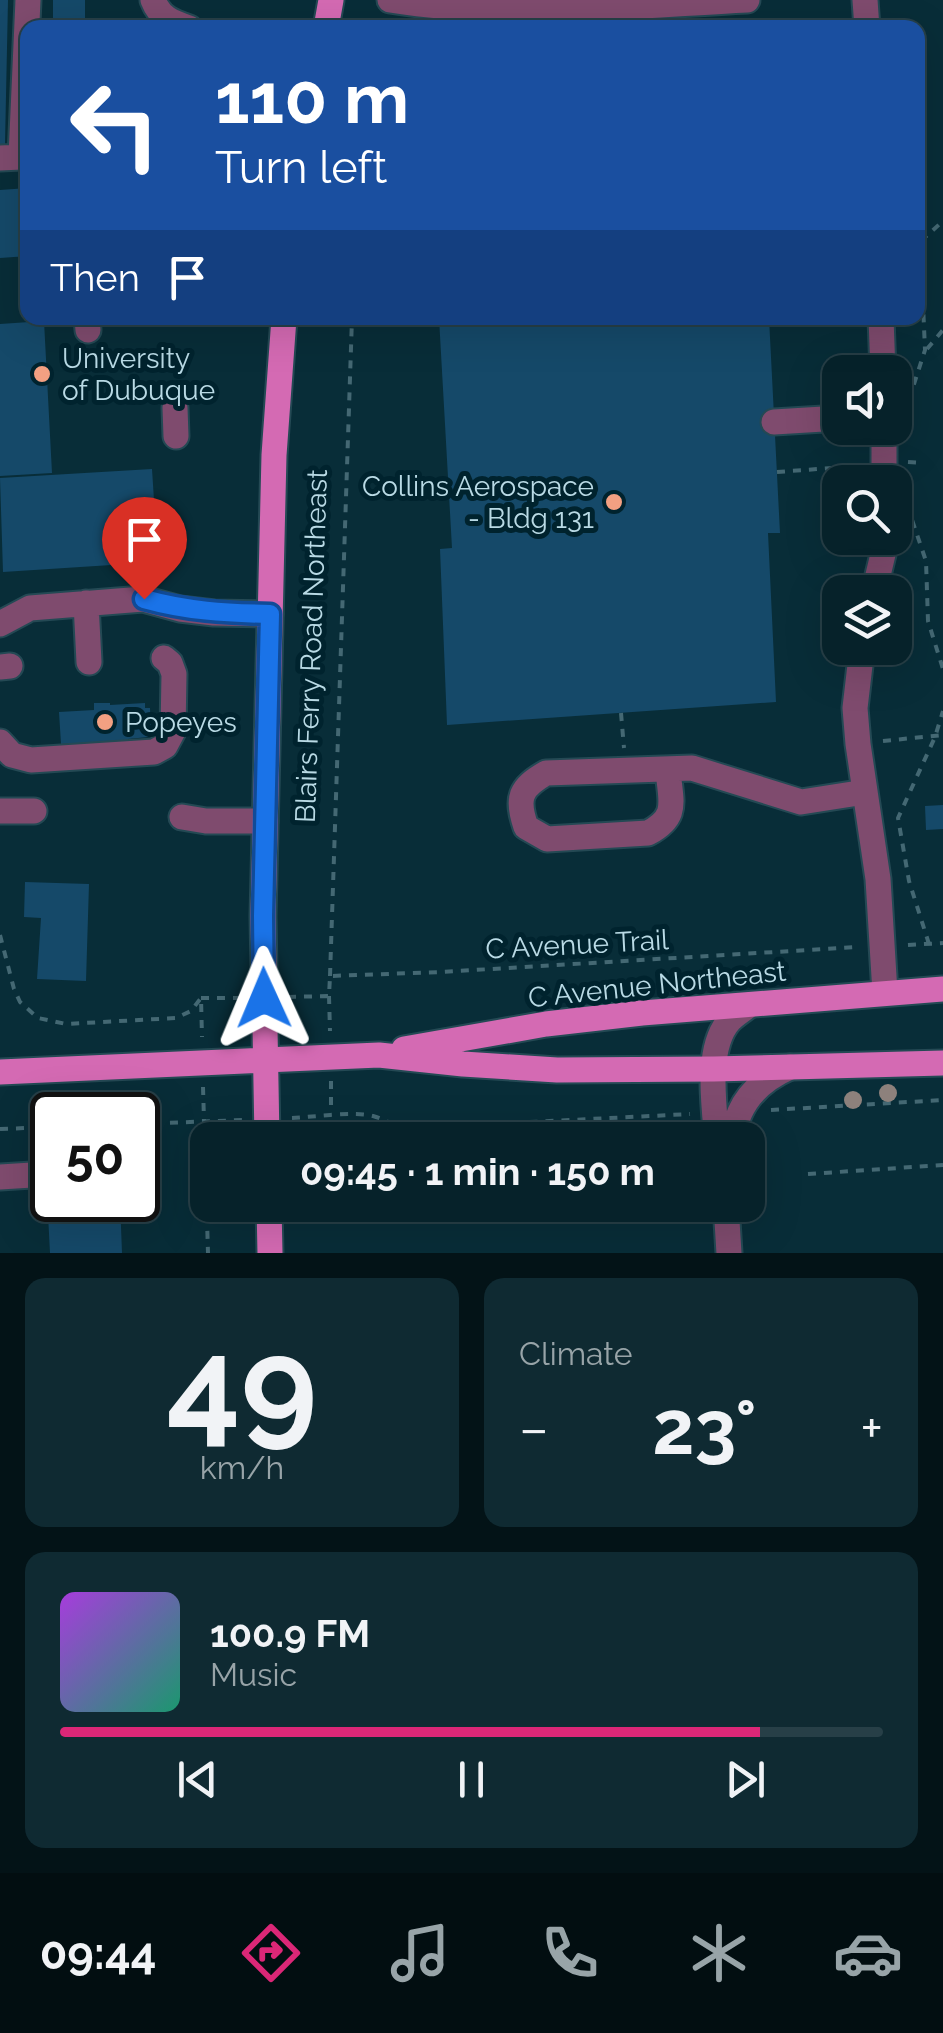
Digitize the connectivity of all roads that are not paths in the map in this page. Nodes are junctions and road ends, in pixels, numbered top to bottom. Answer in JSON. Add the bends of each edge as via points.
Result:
{"nodes":[{"id":1,"x":390,"y":0,"type":"edge"},
{"id":2,"x":747,"y":0,"type":"edge"},
{"id":3,"x":283,"y":325,"type":"edge"},
{"id":4,"x":882,"y":325,"type":"edge"},
{"id":5,"x":883,"y":355,"type":"edge"},
{"id":6,"x":175,"y":408,"type":"dead end"},
{"id":7,"x":822,"y":419,"type":"edge"},
{"id":8,"x":774,"y":422,"type":"dead end"},
{"id":9,"x":176,"y":436,"type":"dead end"},
{"id":10,"x":86,"y":603,"type":"junction"},
{"id":11,"x":270,"y":614,"type":"junction"},
{"id":12,"x":0,"y":624,"type":"edge"},
{"id":13,"x":164,"y":658,"type":"dead end"},
{"id":14,"x":89,"y":662,"type":"dead end"},
{"id":15,"x":860,"y":665,"type":"edge"},
{"id":16,"x":0,"y":742,"type":"edge"},
{"id":17,"x":668,"y":769,"type":"junction"},
{"id":18,"x":866,"y":792,"type":"junction"},
{"id":19,"x":0,"y":811,"type":"edge"},
{"id":20,"x":34,"y":812,"type":"dead end"},
{"id":21,"x":182,"y":817,"type":"dead end"},
{"id":22,"x":265,"y":822,"type":"junction"},
{"id":23,"x":943,"y":989,"type":"edge"},
{"id":24,"x":885,"y":993,"type":"junction"},
{"id":25,"x":749,"y":1005,"type":"junction"},
{"id":26,"x":380,"y":1054,"type":"junction"},
{"id":27,"x":266,"y":1060,"type":"junction"},
{"id":28,"x":943,"y":1062,"type":"edge"},
{"id":29,"x":790,"y":1066,"type":"junction"},
{"id":30,"x":714,"y":1069,"type":"junction"},
{"id":31,"x":0,"y":1072,"type":"edge"},
{"id":32,"x":268,"y":1122,"type":"edge"},
{"id":33,"x":716,"y":1122,"type":"edge"},
{"id":34,"x":737,"y":1122,"type":"edge"},
{"id":35,"x":30,"y":1175,"type":"edge"},
{"id":36,"x":0,"y":1177,"type":"edge"},
{"id":37,"x":269,"y":1222,"type":"edge"},
{"id":38,"x":727,"y":1222,"type":"edge"},
{"id":39,"x":270,"y":1253,"type":"edge"},
{"id":40,"x":729,"y":1253,"type":"edge"}],
"edges":[{"from":1,"to":2,"type":"lane","via":[[438,8],[578,9]]},
{"from":3,"to":11,"type":"main road","name":"Blairs Ferry Road Northeast"},
{"from":4,"to":5,"type":"lane"},
{"from":6,"to":9,"type":"lane"},
{"from":7,"to":8,"type":"lane"},
{"from":10,"to":11,"type":"lane","via":[[144,599],[180,609]]},
{"from":10,"to":12,"type":"lane","via":[[30,608]]},
{"from":10,"to":14,"type":"lane"},
{"from":11,"to":22,"type":"main road","name":"Blairs Ferry Road Northeast"},
{"from":13,"to":16,"type":"lane","via":[[174,674],[166,746],[31,760],[12,755]]},
{"from":15,"to":18,"type":"lane","via":[[855,708]]},
{"from":17,"to":17,"type":"lane","via":[[546,773],[527,784],[519,806],[526,827],[547,839],[648,834],[671,813]]},
{"from":17,"to":18,"type":"lane","via":[[692,768],[801,802]]},
{"from":18,"to":24,"type":"lane"},
{"from":19,"to":20,"type":"lane"},
{"from":21,"to":22,"type":"lane"},
{"from":22,"to":27,"type":"main road","name":"Blairs Ferry Road Northeast"},
{"from":23,"to":24,"type":"main road","name":"C Avenue Northeast"},
{"from":24,"to":25,"type":"main road","name":"C Avenue Northeast"},
{"from":25,"to":26,"type":"main road","name":"C Avenue Northeast","via":[[546,1024]]},
{"from":25,"to":30,"type":"lane","via":[[728,1022]]},
{"from":26,"to":27,"type":"main road","name":"C Avenue Northeast"},
{"from":26,"to":30,"type":"main road","name":"C Avenue Northeast","via":[[557,1070]]},
{"from":27,"to":31,"type":"main road","name":"C Avenue Northeast"},
{"from":27,"to":32,"type":"main road","name":"Blairs Ferry Road Northeast"},
{"from":28,"to":29,"type":"main road","name":"C Avenue Northeast"},
{"from":29,"to":30,"type":"main road","name":"C Avenue Northeast"},
{"from":29,"to":34,"type":"lane","via":[[756,1088]]},
{"from":30,"to":33,"type":"lane"},
{"from":35,"to":36,"type":"lane"},
{"from":37,"to":39,"type":"main road"},
{"from":38,"to":40,"type":"lane"}]}
